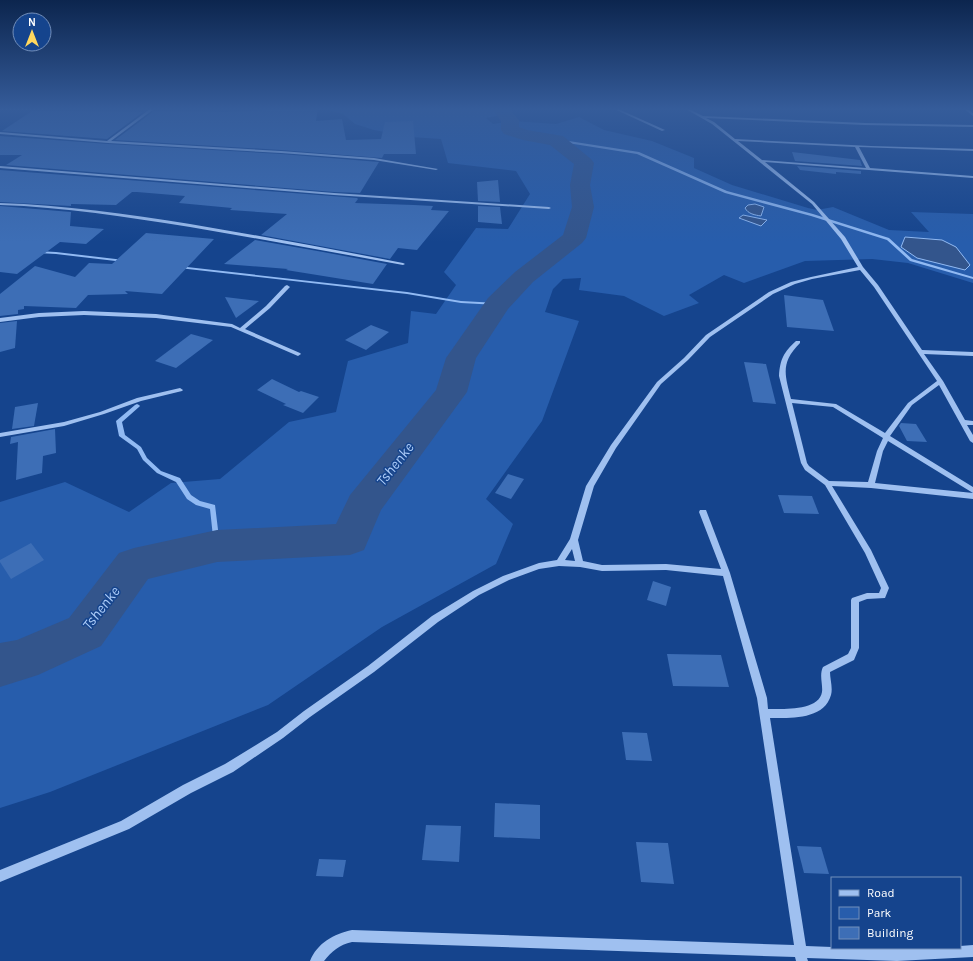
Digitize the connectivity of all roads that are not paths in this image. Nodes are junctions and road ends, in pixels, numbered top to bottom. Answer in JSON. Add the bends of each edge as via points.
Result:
{"nodes":[{"id":1,"x":291,"y":153,"type":"edge"},
{"id":2,"x":750,"y":153,"type":"edge"},
{"id":3,"x":860,"y":153,"type":"edge"},
{"id":4,"x":760,"y":161,"type":"junction"},
{"id":5,"x":0,"y":166,"type":"edge"},
{"id":6,"x":868,"y":168,"type":"junction"},
{"id":7,"x":436,"y":169,"type":"dead end"},
{"id":8,"x":973,"y":177,"type":"edge"},
{"id":9,"x":0,"y":204,"type":"edge"},
{"id":10,"x":549,"y":208,"type":"dead end"},
{"id":11,"x":403,"y":264,"type":"dead end"},
{"id":12,"x":861,"y":268,"type":"junction"},
{"id":13,"x":287,"y":287,"type":"dead end"},
{"id":14,"x":0,"y":320,"type":"edge"},
{"id":15,"x":241,"y":330,"type":"junction"},
{"id":16,"x":798,"y":342,"type":"dead end"},
{"id":17,"x":920,"y":352,"type":"junction"},
{"id":18,"x":298,"y":354,"type":"dead end"},
{"id":19,"x":973,"y":354,"type":"edge"},
{"id":20,"x":940,"y":381,"type":"junction"},
{"id":21,"x":180,"y":390,"type":"dead end"},
{"id":22,"x":789,"y":401,"type":"junction"},
{"id":23,"x":962,"y":422,"type":"junction"},
{"id":24,"x":973,"y":423,"type":"edge"},
{"id":25,"x":0,"y":435,"type":"edge"},
{"id":26,"x":887,"y":436,"type":"junction"},
{"id":27,"x":973,"y":441,"type":"edge"},
{"id":28,"x":827,"y":483,"type":"junction"},
{"id":29,"x":871,"y":485,"type":"junction"},
{"id":30,"x":973,"y":490,"type":"edge"},
{"id":31,"x":973,"y":496,"type":"edge"},
{"id":32,"x":703,"y":512,"type":"dead end"},
{"id":33,"x":574,"y":540,"type":"junction"},
{"id":34,"x":558,"y":563,"type":"junction"},
{"id":35,"x":580,"y":564,"type":"junction"},
{"id":36,"x":726,"y":573,"type":"junction"},
{"id":37,"x":765,"y":714,"type":"junction"},
{"id":38,"x":0,"y":876,"type":"edge"},
{"id":39,"x":973,"y":951,"type":"edge"},
{"id":40,"x":801,"y":957,"type":"edge"},
{"id":41,"x":316,"y":961,"type":"edge"}],
"edges":[{"from":1,"to":7,"type":"street","via":[[374,159]]},
{"from":2,"to":4,"type":"street"},
{"from":3,"to":6,"type":"street"},
{"from":4,"to":6,"type":"street"},
{"from":4,"to":12,"type":"street","via":[[813,203],[843,238]]},
{"from":5,"to":10,"type":"street","via":[[334,194]]},
{"from":6,"to":8,"type":"street"},
{"from":9,"to":11,"type":"street","via":[[115,214],[258,236]]},
{"from":12,"to":17,"type":"street"},
{"from":12,"to":33,"type":"street","via":[[792,283],[771,293],[708,336],[659,384],[614,447],[590,486]]},
{"from":13,"to":15,"type":"street"},
{"from":14,"to":15,"type":"street","via":[[38,315],[120,313],[192,320],[232,326]]},
{"from":15,"to":18,"type":"street"},
{"from":16,"to":22,"type":"street","via":[[783,361],[782,376]]},
{"from":17,"to":19,"type":"street"},
{"from":17,"to":20,"type":"street"},
{"from":20,"to":23,"type":"street"},
{"from":20,"to":26,"type":"street","via":[[910,404]]},
{"from":21,"to":25,"type":"street","via":[[139,399],[64,424]]},
{"from":22,"to":26,"type":"street","via":[[834,405]]},
{"from":22,"to":28,"type":"street","via":[[804,463]]},
{"from":23,"to":24,"type":"street"},
{"from":23,"to":27,"type":"street"},
{"from":26,"to":29,"type":"street"},
{"from":26,"to":30,"type":"street"},
{"from":28,"to":29,"type":"street"},
{"from":28,"to":37,"type":"street","via":[[883,580],[885,592],[882,596],[867,596],[855,600],[855,648],[851,657],[826,670],[827,694],[822,703],[814,709],[802,712]]},
{"from":29,"to":31,"type":"street"},
{"from":32,"to":36,"type":"street"},
{"from":33,"to":34,"type":"street"},
{"from":33,"to":35,"type":"street"},
{"from":34,"to":35,"type":"street"},
{"from":34,"to":38,"type":"street","via":[[539,566],[506,578],[470,597],[435,619],[371,669],[230,768],[125,825]]},
{"from":35,"to":36,"type":"street","via":[[602,568],[666,566]]},
{"from":36,"to":37,"type":"street"},
{"from":37,"to":40,"type":"street"},
{"from":39,"to":40,"type":"street"},
{"from":40,"to":41,"type":"street","via":[[352,936],[339,938],[329,944]]}]}
